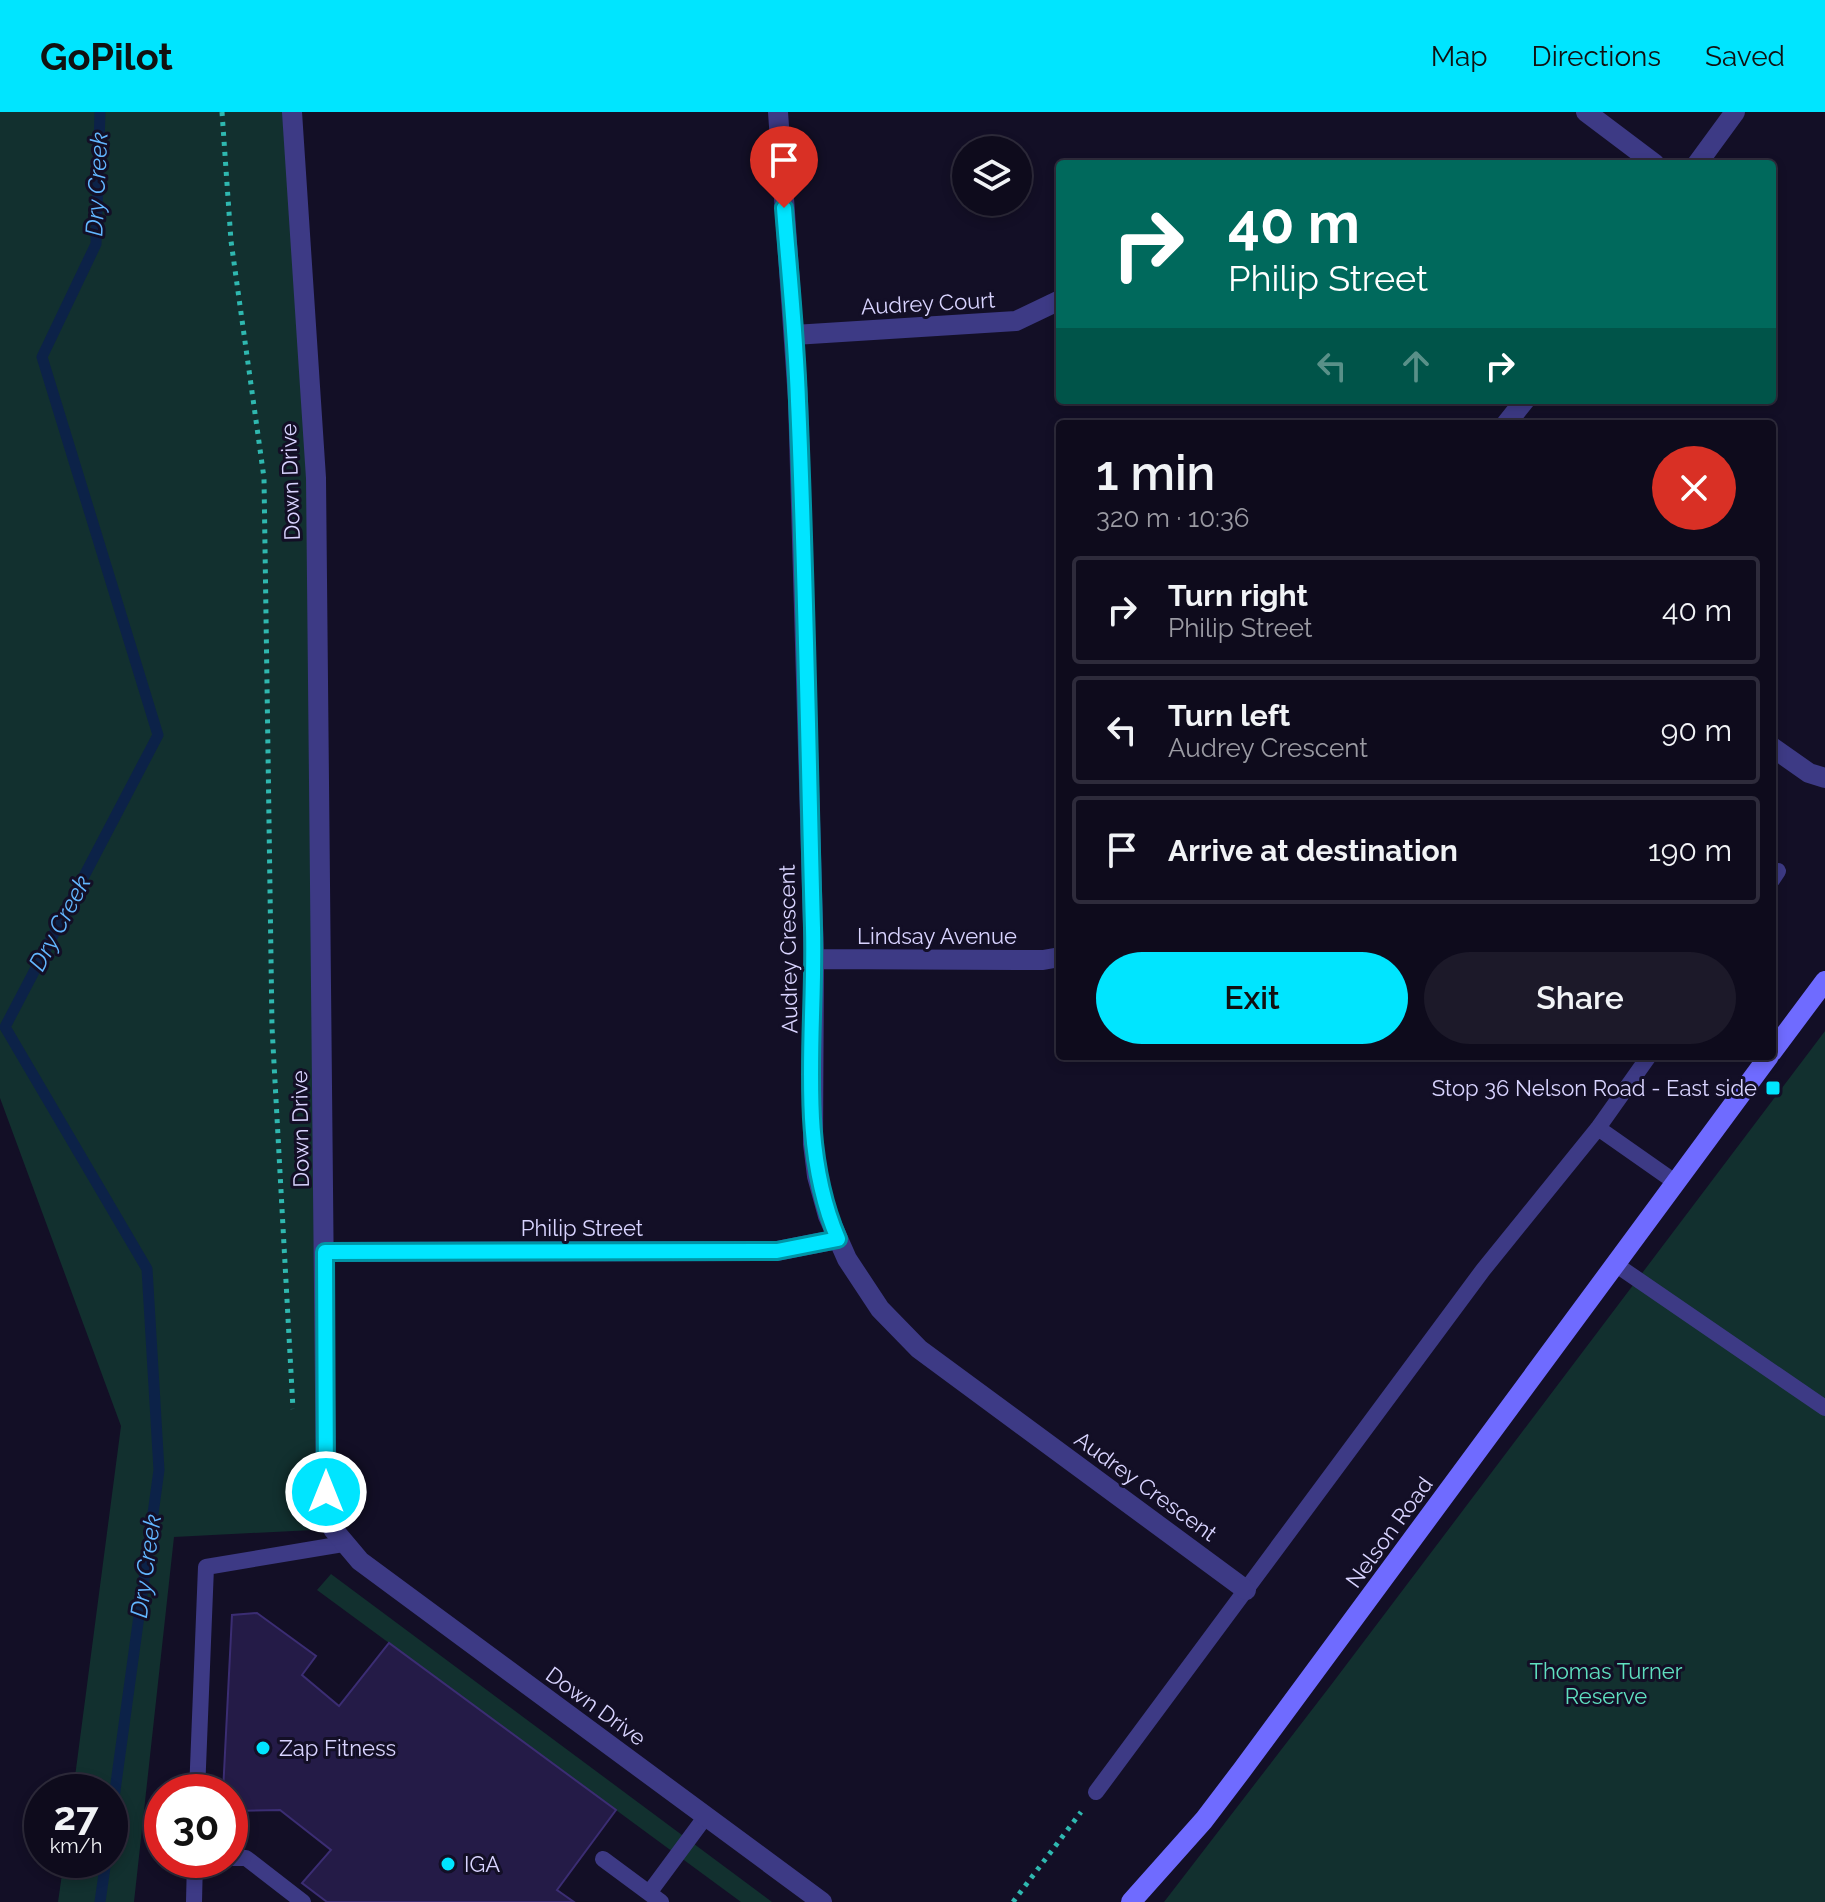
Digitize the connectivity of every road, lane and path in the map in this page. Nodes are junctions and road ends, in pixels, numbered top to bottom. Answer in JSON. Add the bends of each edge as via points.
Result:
{"nodes":[{"id":1,"x":222,"y":112,"type":"edge"},
{"id":2,"x":292,"y":112,"type":"edge"},
{"id":3,"x":778,"y":112,"type":"edge"},
{"id":4,"x":1586,"y":112,"type":"edge"},
{"id":5,"x":1735,"y":112,"type":"edge"},
{"id":6,"x":1650,"y":160,"type":"edge"},
{"id":7,"x":1700,"y":160,"type":"edge"},
{"id":8,"x":1056,"y":302,"type":"edge"},
{"id":9,"x":794,"y":335,"type":"junction"},
{"id":10,"x":1522,"y":404,"type":"edge"},
{"id":11,"x":1509,"y":420,"type":"edge"},
{"id":12,"x":1776,"y":750,"type":"edge"},
{"id":13,"x":1825,"y":778,"type":"edge"},
{"id":14,"x":1056,"y":958,"type":"edge"},
{"id":15,"x":814,"y":959,"type":"junction"},
{"id":16,"x":1825,"y":981,"type":"edge"},
{"id":17,"x":1776,"y":1047,"type":"edge"},
{"id":18,"x":1646,"y":1060,"type":"edge"},
{"id":19,"x":1766,"y":1060,"type":"edge"},
{"id":20,"x":1598,"y":1128,"type":"junction"},
{"id":21,"x":1675,"y":1182,"type":"junction"},
{"id":22,"x":838,"y":1239,"type":"junction"},
{"id":23,"x":325,"y":1252,"type":"junction"},
{"id":24,"x":1615,"y":1264,"type":"junction"},
{"id":25,"x":1825,"y":1408,"type":"edge"},
{"id":26,"x":294,"y":1417,"type":"dead end"},
{"id":27,"x":343,"y":1544,"type":"junction"},
{"id":28,"x":1246,"y":1590,"type":"junction"},
{"id":29,"x":198,"y":1774,"type":"edge"},
{"id":30,"x":1096,"y":1792,"type":"joint"},
{"id":31,"x":706,"y":1816,"type":"junction"},
{"id":32,"x":603,"y":1859,"type":"dead end"},
{"id":33,"x":248,"y":1860,"type":"edge"},
{"id":34,"x":195,"y":1878,"type":"edge"},
{"id":35,"x":655,"y":1898,"type":"edge"},
{"id":36,"x":194,"y":1902,"type":"edge"},
{"id":37,"x":303,"y":1902,"type":"edge"},
{"id":38,"x":822,"y":1902,"type":"edge"},
{"id":39,"x":1013,"y":1902,"type":"edge"},
{"id":40,"x":1131,"y":1902,"type":"edge"}],
"edges":[{"from":1,"to":26,"type":"path","via":[[231,241],[264,478],[272,1027]]},
{"from":2,"to":23,"type":"street","name":"Down Drive","via":[[316,478]]},
{"from":3,"to":9,"type":"street","name":"Audrey Crescent"},
{"from":4,"to":6,"type":"street"},
{"from":5,"to":7,"type":"street"},
{"from":8,"to":9,"type":"street","name":"Audrey Court","via":[[1016,321]]},
{"from":9,"to":15,"type":"street","name":"Audrey Crescent"},
{"from":10,"to":11,"type":"street"},
{"from":12,"to":13,"type":"street"},
{"from":14,"to":15,"type":"street","name":"Lindsay Avenue"},
{"from":15,"to":22,"type":"street","name":"Audrey Crescent","via":[[812,1137],[817,1176]]},
{"from":16,"to":17,"type":"main road","name":"Nelson Road"},
{"from":18,"to":20,"type":"lane"},
{"from":19,"to":21,"type":"main road","name":"Nelson Road"},
{"from":20,"to":21,"type":"lane"},
{"from":20,"to":28,"type":"lane","via":[[1483,1270]]},
{"from":21,"to":24,"type":"main road","name":"Nelson Road"},
{"from":22,"to":23,"type":"street","name":"Philip Street","via":[[777,1251]]},
{"from":22,"to":28,"type":"street","name":"Audrey Crescent","via":[[880,1309],[919,1349]]},
{"from":23,"to":27,"type":"street","name":"Down Drive","via":[[326,1492],[333,1529]]},
{"from":24,"to":25,"type":"lane"},
{"from":24,"to":40,"type":"main road","name":"Nelson Road","via":[[1223,1795]]},
{"from":27,"to":29,"type":"lane","via":[[206,1567]]},
{"from":27,"to":31,"type":"street","name":"Down Drive","via":[[421,1608]]},
{"from":28,"to":30,"type":"lane"},
{"from":30,"to":39,"type":"path"},
{"from":31,"to":35,"type":"lane"},
{"from":31,"to":38,"type":"street","name":"Down Drive"},
{"from":32,"to":35,"type":"lane"},
{"from":33,"to":37,"type":"lane"},
{"from":34,"to":36,"type":"lane"}]}
